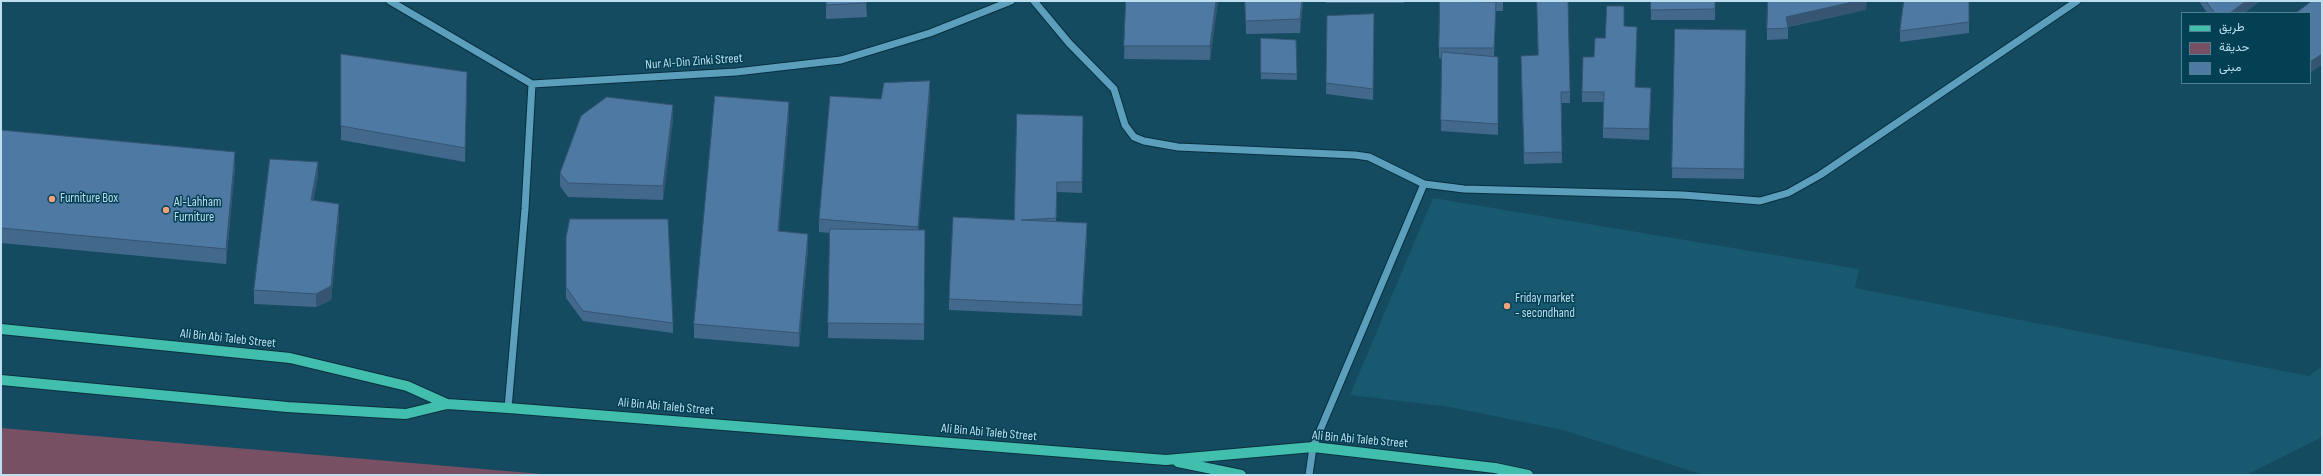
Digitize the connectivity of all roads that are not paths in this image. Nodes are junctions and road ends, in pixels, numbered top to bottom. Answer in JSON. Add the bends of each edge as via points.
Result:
{"nodes":[{"id":1,"x":390,"y":1,"type":"edge"},
{"id":2,"x":1011,"y":1,"type":"edge"},
{"id":3,"x":1034,"y":1,"type":"edge"},
{"id":4,"x":2078,"y":1,"type":"edge"},
{"id":5,"x":532,"y":84,"type":"junction"},
{"id":6,"x":1424,"y":184,"type":"junction"},
{"id":7,"x":1,"y":329,"type":"edge"},
{"id":8,"x":1,"y":380,"type":"edge"},
{"id":9,"x":447,"y":404,"type":"junction"},
{"id":10,"x":508,"y":408,"type":"junction"},
{"id":11,"x":1313,"y":447,"type":"junction"},
{"id":12,"x":1166,"y":460,"type":"junction"},
{"id":13,"x":1241,"y":475,"type":"edge"},
{"id":14,"x":1309,"y":475,"type":"edge"},
{"id":15,"x":1528,"y":475,"type":"edge"}],
"edges":[{"from":1,"to":5,"type":"street"},
{"from":2,"to":5,"type":"street","name":"Nur Al-Din Zinki Street","via":[[930,33],[841,60],[736,72]]},
{"from":3,"to":6,"type":"street","via":[[1069,43],[1114,90],[1125,125],[1134,137],[1144,142],[1178,148],[1355,155],[1369,158]]},
{"from":4,"to":6,"type":"street","via":[[1820,176],[1788,193],[1760,201],[1683,195],[1464,189]]},
{"from":5,"to":10,"type":"street","via":[[525,209]]},
{"from":6,"to":11,"type":"street"},
{"from":7,"to":9,"type":"main road","name":"Ali Bin Abi Taleb Street","via":[[290,358],[407,386]]},
{"from":8,"to":9,"type":"main road","name":"Ali Bin Abi Taleb Street","via":[[387,414],[406,414]]},
{"from":9,"to":10,"type":"main road","name":"Ali Bin Abi Taleb Street"},
{"from":10,"to":12,"type":"main road","name":"Ali Bin Abi Taleb Street"},
{"from":11,"to":12,"type":"main road","name":"Ali Bin Abi Taleb Street"},
{"from":11,"to":14,"type":"street"},
{"from":11,"to":15,"type":"main road","name":"Ali Bin Abi Taleb Street","via":[[1495,468]]},
{"from":12,"to":13,"type":"main road"}]}
